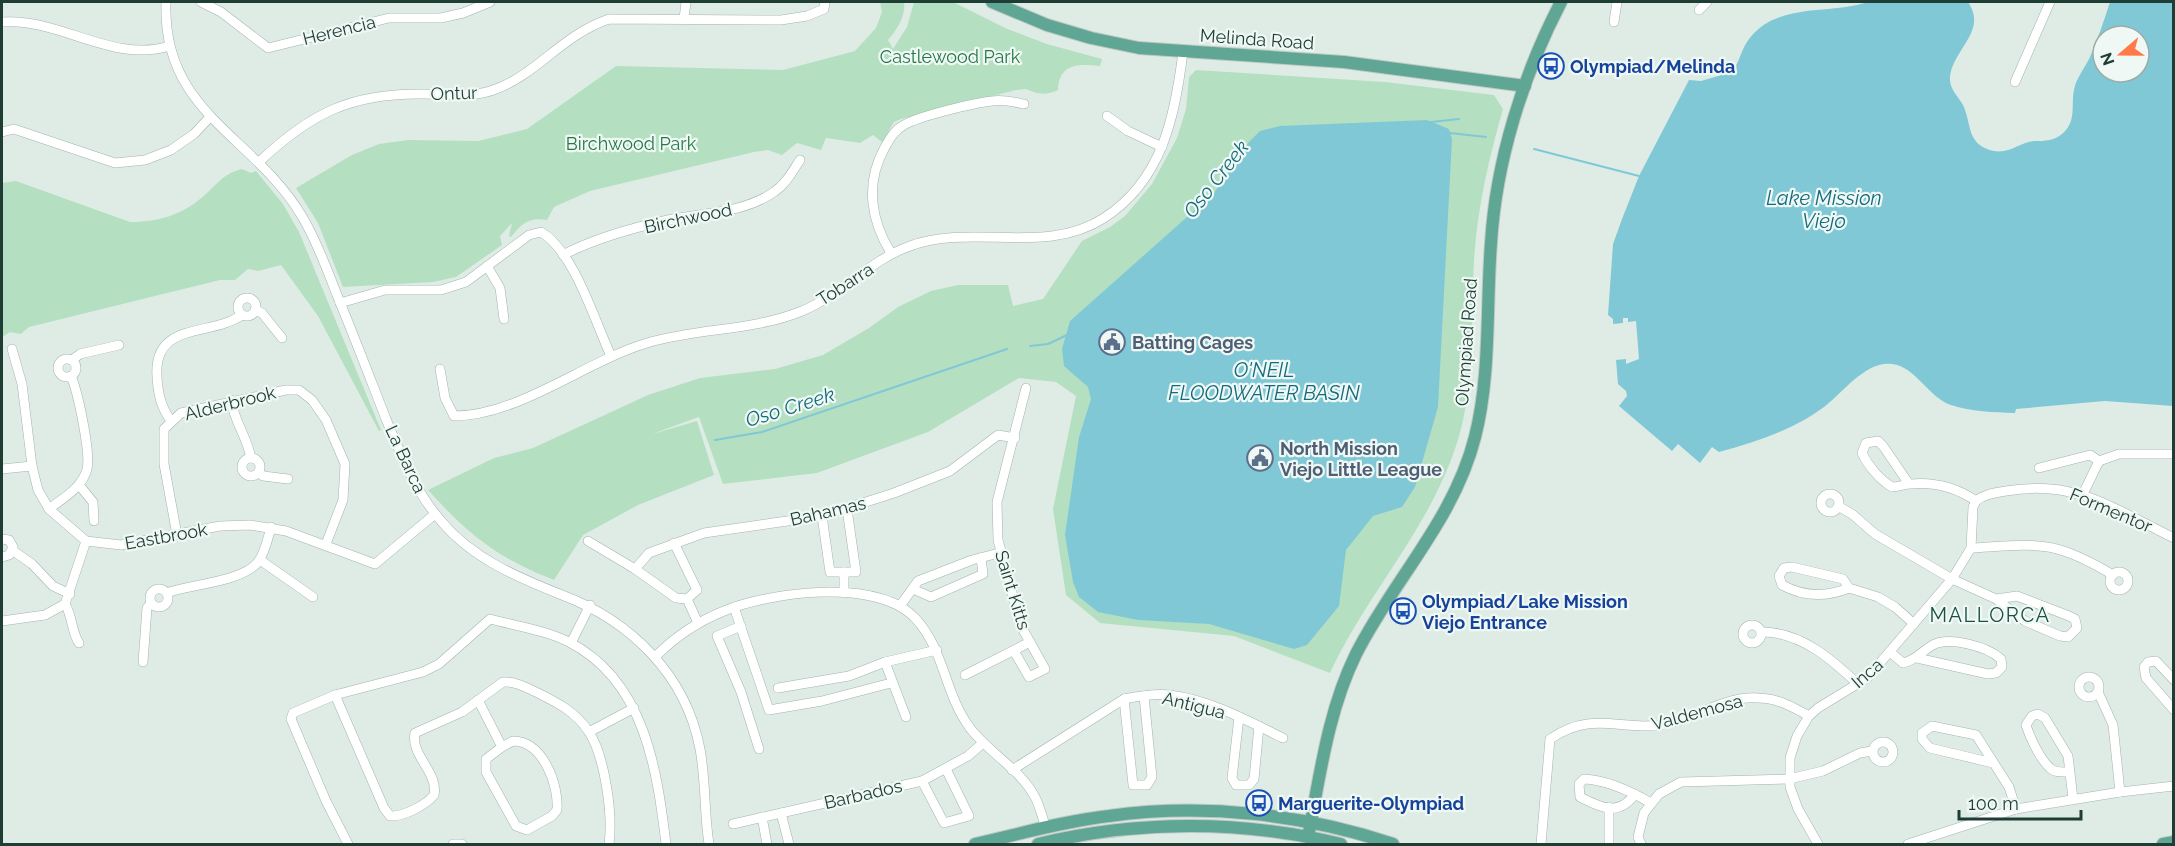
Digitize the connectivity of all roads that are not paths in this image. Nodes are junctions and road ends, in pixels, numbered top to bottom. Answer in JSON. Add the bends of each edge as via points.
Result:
{"nodes":[{"id":1,"x":166,"y":2,"type":"edge"},
{"id":2,"x":201,"y":2,"type":"edge"},
{"id":3,"x":489,"y":2,"type":"edge"},
{"id":4,"x":686,"y":2,"type":"edge"},
{"id":5,"x":825,"y":2,"type":"edge"},
{"id":6,"x":992,"y":2,"type":"edge"},
{"id":7,"x":1561,"y":2,"type":"edge"},
{"id":8,"x":1617,"y":2,"type":"edge"},
{"id":9,"x":1707,"y":2,"type":"edge"},
{"id":10,"x":2050,"y":2,"type":"edge"},
{"id":11,"x":1699,"y":10,"type":"dead end"},
{"id":12,"x":684,"y":18,"type":"junction"},
{"id":13,"x":2,"y":22,"type":"edge"},
{"id":14,"x":1614,"y":22,"type":"dead end"},
{"id":15,"x":170,"y":46,"type":"junction"},
{"id":16,"x":1183,"y":52,"type":"junction"},
{"id":17,"x":2015,"y":82,"type":"dead end"},
{"id":18,"x":1525,"y":86,"type":"junction"},
{"id":19,"x":1024,"y":104,"type":"dead end"},
{"id":20,"x":1107,"y":116,"type":"dead end"},
{"id":21,"x":210,"y":117,"type":"junction"},
{"id":22,"x":2,"y":132,"type":"edge"},
{"id":23,"x":1162,"y":147,"type":"junction"},
{"id":24,"x":800,"y":160,"type":"dead end"},
{"id":25,"x":259,"y":162,"type":"junction"},
{"id":26,"x":891,"y":253,"type":"junction"},
{"id":27,"x":563,"y":255,"type":"junction"},
{"id":28,"x":487,"y":266,"type":"junction"},
{"id":29,"x":340,"y":303,"type":"junction"},
{"id":30,"x":255,"y":310,"type":"junction"},
{"id":31,"x":242,"y":315,"type":"junction"},
{"id":32,"x":504,"y":319,"type":"dead end"},
{"id":33,"x":282,"y":338,"type":"dead end"},
{"id":34,"x":119,"y":345,"type":"dead end"},
{"id":35,"x":12,"y":349,"type":"dead end"},
{"id":36,"x":611,"y":356,"type":"junction"},
{"id":37,"x":72,"y":360,"type":"junction"},
{"id":38,"x":440,"y":369,"type":"dead end"},
{"id":39,"x":71,"y":376,"type":"junction"},
{"id":40,"x":1026,"y":388,"type":"dead end"},
{"id":41,"x":231,"y":400,"type":"junction"},
{"id":42,"x":171,"y":421,"type":"junction"},
{"id":43,"x":1015,"y":438,"type":"junction"},
{"id":44,"x":2174,"y":454,"type":"edge"},
{"id":45,"x":251,"y":458,"type":"junction"},
{"id":46,"x":2099,"y":461,"type":"junction"},
{"id":47,"x":32,"y":466,"type":"junction"},
{"id":48,"x":2039,"y":468,"type":"dead end"},
{"id":49,"x":2,"y":469,"type":"edge"},
{"id":50,"x":258,"y":472,"type":"junction"},
{"id":51,"x":288,"y":479,"type":"dead end"},
{"id":52,"x":1909,"y":484,"type":"junction"},
{"id":53,"x":79,"y":485,"type":"junction"},
{"id":54,"x":2083,"y":494,"type":"junction"},
{"id":55,"x":1976,"y":501,"type":"junction"},
{"id":56,"x":1839,"y":506,"type":"dead end"},
{"id":57,"x":49,"y":508,"type":"junction"},
{"id":58,"x":847,"y":509,"type":"junction"},
{"id":59,"x":435,"y":514,"type":"junction"},
{"id":60,"x":822,"y":516,"type":"junction"},
{"id":61,"x":94,"y":521,"type":"dead end"},
{"id":62,"x":271,"y":527,"type":"junction"},
{"id":63,"x":177,"y":535,"type":"junction"},
{"id":64,"x":2174,"y":538,"type":"edge"},
{"id":65,"x":2,"y":539,"type":"edge"},
{"id":66,"x":86,"y":541,"type":"junction"},
{"id":67,"x":588,"y":541,"type":"dead end"},
{"id":68,"x":674,"y":543,"type":"junction"},
{"id":69,"x":326,"y":544,"type":"junction"},
{"id":70,"x":1971,"y":548,"type":"junction"},
{"id":71,"x":12,"y":550,"type":"junction"},
{"id":72,"x":999,"y":553,"type":"junction"},
{"id":73,"x":2,"y":556,"type":"edge"},
{"id":74,"x":981,"y":558,"type":"junction"},
{"id":75,"x":260,"y":560,"type":"junction"},
{"id":76,"x":635,"y":569,"type":"junction"},
{"id":77,"x":844,"y":572,"type":"junction"},
{"id":78,"x":2113,"y":575,"type":"dead end"},
{"id":79,"x":1953,"y":579,"type":"junction"},
{"id":80,"x":1849,"y":588,"type":"junction"},
{"id":81,"x":913,"y":589,"type":"junction"},
{"id":82,"x":843,"y":593,"type":"junction"},
{"id":83,"x":70,"y":594,"type":"junction"},
{"id":84,"x":313,"y":597,"type":"dead end"},
{"id":85,"x":1995,"y":599,"type":"junction"},
{"id":86,"x":687,"y":600,"type":"junction"},
{"id":87,"x":65,"y":604,"type":"junction"},
{"id":88,"x":590,"y":605,"type":"junction"},
{"id":89,"x":900,"y":606,"type":"junction"},
{"id":90,"x":734,"y":607,"type":"junction"},
{"id":91,"x":2,"y":621,"type":"edge"},
{"id":92,"x":698,"y":623,"type":"junction"},
{"id":93,"x":1914,"y":624,"type":"junction"},
{"id":94,"x":741,"y":626,"type":"junction"},
{"id":95,"x":1762,"y":632,"type":"dead end"},
{"id":96,"x":1030,"y":642,"type":"junction"},
{"id":97,"x":79,"y":643,"type":"dead end"},
{"id":98,"x":571,"y":643,"type":"junction"},
{"id":99,"x":937,"y":650,"type":"junction"},
{"id":100,"x":1014,"y":651,"type":"junction"},
{"id":101,"x":1890,"y":652,"type":"junction"},
{"id":102,"x":656,"y":656,"type":"junction"},
{"id":103,"x":1917,"y":658,"type":"junction"},
{"id":104,"x":142,"y":662,"type":"dead end"},
{"id":105,"x":885,"y":662,"type":"junction"},
{"id":106,"x":965,"y":675,"type":"dead end"},
{"id":107,"x":825,"y":680,"type":"junction"},
{"id":108,"x":2174,"y":680,"type":"edge"},
{"id":109,"x":891,"y":683,"type":"junction"},
{"id":110,"x":1858,"y":684,"type":"junction"},
{"id":111,"x":760,"y":685,"type":"junction"},
{"id":112,"x":778,"y":688,"type":"dead end"},
{"id":113,"x":741,"y":692,"type":"junction"},
{"id":114,"x":2098,"y":693,"type":"dead end"},
{"id":115,"x":334,"y":695,"type":"junction"},
{"id":116,"x":1144,"y":696,"type":"junction"},
{"id":117,"x":1124,"y":699,"type":"junction"},
{"id":118,"x":478,"y":700,"type":"junction"},
{"id":119,"x":829,"y":700,"type":"junction"},
{"id":120,"x":634,"y":708,"type":"junction"},
{"id":121,"x":2174,"y":710,"type":"edge"},
{"id":122,"x":1809,"y":716,"type":"junction"},
{"id":123,"x":906,"y":717,"type":"dead end"},
{"id":124,"x":1239,"y":717,"type":"junction"},
{"id":125,"x":1259,"y":726,"type":"junction"},
{"id":126,"x":589,"y":732,"type":"junction"},
{"id":127,"x":1283,"y":738,"type":"dead end"},
{"id":128,"x":982,"y":743,"type":"junction"},
{"id":129,"x":502,"y":747,"type":"junction"},
{"id":130,"x":759,"y":749,"type":"dead end"},
{"id":131,"x":1872,"y":751,"type":"dead end"},
{"id":132,"x":1993,"y":763,"type":"junction"},
{"id":133,"x":946,"y":769,"type":"junction"},
{"id":134,"x":1012,"y":770,"type":"junction"},
{"id":135,"x":2068,"y":772,"type":"junction"},
{"id":136,"x":1789,"y":779,"type":"junction"},
{"id":137,"x":922,"y":781,"type":"junction"},
{"id":138,"x":2174,"y":786,"type":"edge"},
{"id":139,"x":2120,"y":792,"type":"junction"},
{"id":140,"x":1635,"y":794,"type":"junction"},
{"id":141,"x":2073,"y":799,"type":"junction"},
{"id":142,"x":1651,"y":802,"type":"junction"},
{"id":143,"x":1609,"y":807,"type":"junction"},
{"id":144,"x":2016,"y":809,"type":"junction"},
{"id":145,"x":781,"y":813,"type":"junction"},
{"id":146,"x":762,"y":817,"type":"junction"},
{"id":147,"x":1311,"y":823,"type":"junction"},
{"id":148,"x":733,"y":824,"type":"dead end"},
{"id":149,"x":1046,"y":827,"type":"junction"},
{"id":150,"x":1543,"y":830,"type":"junction"},
{"id":151,"x":1308,"y":837,"type":"junction"},
{"id":152,"x":2174,"y":842,"type":"edge"},
{"id":153,"x":348,"y":844,"type":"edge"},
{"id":154,"x":453,"y":844,"type":"edge"},
{"id":155,"x":461,"y":844,"type":"edge"},
{"id":156,"x":609,"y":844,"type":"edge"},
{"id":157,"x":666,"y":844,"type":"edge"},
{"id":158,"x":709,"y":844,"type":"edge"},
{"id":159,"x":767,"y":844,"type":"edge"},
{"id":160,"x":789,"y":844,"type":"edge"},
{"id":161,"x":975,"y":844,"type":"edge"},
{"id":162,"x":1038,"y":844,"type":"edge"},
{"id":163,"x":1341,"y":844,"type":"edge"},
{"id":164,"x":1393,"y":844,"type":"edge"},
{"id":165,"x":1533,"y":844,"type":"edge"},
{"id":166,"x":1541,"y":844,"type":"edge"},
{"id":167,"x":1608,"y":844,"type":"edge"},
{"id":168,"x":1641,"y":844,"type":"edge"},
{"id":169,"x":1818,"y":844,"type":"edge"},
{"id":170,"x":1908,"y":844,"type":"edge"},
{"id":171,"x":2163,"y":844,"type":"edge"}],
"edges":[{"from":1,"to":15,"type":"street","name":"La Barca"},
{"from":2,"to":3,"type":"street","name":"Herencia","via":[[221,12],[268,48],[389,18],[441,18]]},
{"from":4,"to":12,"type":"street"},
{"from":5,"to":12,"type":"street","name":"Ontur","via":[[824,9],[807,16],[781,20]]},
{"from":6,"to":16,"type":"main road","name":"Melinda Road","via":[[1091,38]]},
{"from":7,"to":18,"type":"main road","name":"Olympiad Road"},
{"from":8,"to":14,"type":"street"},
{"from":9,"to":11,"type":"street"},
{"from":10,"to":17,"type":"street"},
{"from":12,"to":25,"type":"street","name":"Ontur","via":[[630,18],[587,27],[515,80],[495,90],[476,94],[395,94],[363,99],[321,113]]},
{"from":13,"to":15,"type":"street","via":[[21,21],[134,50]]},
{"from":15,"to":21,"type":"street","name":"La Barca","via":[[186,88]]},
{"from":16,"to":18,"type":"main road","name":"Melinda Road","via":[[1344,62]]},
{"from":16,"to":23,"type":"street","name":"Tobarra","via":[[1176,103]]},
{"from":18,"to":147,"type":"main road","name":"Olympiad Road","via":[[1494,213],[1484,386],[1475,438],[1443,517],[1351,666],[1333,714]]},
{"from":19,"to":26,"type":"street","via":[[994,100],[917,120],[892,135],[878,160],[872,198],[881,237]]},
{"from":20,"to":23,"type":"street"},
{"from":21,"to":22,"type":"street","via":[[171,150],[145,160],[114,163],[14,129]]},
{"from":21,"to":25,"type":"street","name":"La Barca"},
{"from":23,"to":26,"type":"street","name":"Tobarra","via":[[1133,193],[1106,217],[1081,231],[1050,237],[931,240]]},
{"from":24,"to":27,"type":"street","name":"Birchwood","via":[[786,182],[754,202],[603,237]]},
{"from":25,"to":29,"type":"street","name":"La Barca","via":[[302,216]]},
{"from":26,"to":36,"type":"street","name":"Tobarra","via":[[830,297],[802,311],[773,320],[672,336]]},
{"from":27,"to":28,"type":"street","via":[[550,237],[541,232],[529,235]]},
{"from":27,"to":36,"type":"street"},
{"from":28,"to":29,"type":"street","via":[[466,282],[441,290],[385,290]]},
{"from":28,"to":32,"type":"street","via":[[500,288]]},
{"from":29,"to":59,"type":"street","name":"La Barca","via":[[403,460]]},
{"from":30,"to":31,"type":"street","via":[[250,316]]},
{"from":30,"to":31,"type":"street","via":[[252,300],[243,298],[237,308]]},
{"from":30,"to":33,"type":"street"},
{"from":31,"to":42,"type":"street","via":[[178,335],[166,343],[156,373],[162,408]]},
{"from":34,"to":37,"type":"street","via":[[80,354]]},
{"from":35,"to":47,"type":"street","via":[[22,384]]},
{"from":36,"to":38,"type":"street","name":"Tobarra","via":[[544,390],[469,416],[454,416],[445,398]]},
{"from":37,"to":39,"type":"street","via":[[76,367]]},
{"from":37,"to":39,"type":"street","via":[[64,360],[58,369],[63,376]]},
{"from":39,"to":53,"type":"street","via":[[80,402],[88,468]]},
{"from":40,"to":43,"type":"street","name":"Saint Kitts"},
{"from":41,"to":42,"type":"street","name":"Alderbrook","via":[[181,413]]},
{"from":41,"to":45,"type":"street"},
{"from":41,"to":69,"type":"street","name":"Alderbrook","via":[[299,390],[326,420],[345,464],[343,500]]},
{"from":42,"to":63,"type":"street","via":[[164,429],[162,441]]},
{"from":43,"to":58,"type":"street","name":"Bahamas","via":[[998,435],[950,471]]},
{"from":43,"to":72,"type":"street","name":"Saint Kitts","via":[[997,502]]},
{"from":44,"to":46,"type":"street","via":[[2119,454]]},
{"from":45,"to":50,"type":"street","via":[[258,461]]},
{"from":45,"to":50,"type":"street","via":[[243,462],[244,473],[251,476]]},
{"from":46,"to":48,"type":"street","via":[[2090,455]]},
{"from":46,"to":54,"type":"street"},
{"from":47,"to":49,"type":"street"},
{"from":47,"to":57,"type":"street","via":[[38,489]]},
{"from":50,"to":51,"type":"street"},
{"from":52,"to":52,"type":"street","via":[[1878,441],[1866,443],[1862,453],[1884,482],[1892,487]]},
{"from":52,"to":55,"type":"street","via":[[1945,486]]},
{"from":53,"to":57,"type":"street"},
{"from":53,"to":61,"type":"street","via":[[93,502]]},
{"from":54,"to":55,"type":"street","name":"Formentor","via":[[2043,487],[1994,493]]},
{"from":54,"to":64,"type":"street","name":"Formentor"},
{"from":55,"to":70,"type":"street","name":"Inca"},
{"from":56,"to":79,"type":"street","via":[[1875,534]]},
{"from":57,"to":66,"type":"street"},
{"from":58,"to":60,"type":"street","name":"Bahamas"},
{"from":58,"to":77,"type":"street","via":[[856,572]]},
{"from":59,"to":69,"type":"street","name":"Eastbrook","via":[[375,564]]},
{"from":59,"to":88,"type":"street","name":"La Barca","via":[[450,532],[488,562]]},
{"from":60,"to":68,"type":"street","name":"Bahamas","via":[[704,533]]},
{"from":60,"to":77,"type":"street","via":[[830,572]]},
{"from":62,"to":63,"type":"street","name":"Eastbrook","via":[[220,526]]},
{"from":62,"to":69,"type":"street","name":"Eastbrook"},
{"from":62,"to":75,"type":"street"},
{"from":63,"to":66,"type":"street","name":"Eastbrook","via":[[120,545]]},
{"from":65,"to":71,"type":"street","via":[[11,542]]},
{"from":66,"to":83,"type":"street"},
{"from":67,"to":76,"type":"street"},
{"from":68,"to":76,"type":"street","name":"Bahamas","via":[[648,553]]},
{"from":68,"to":86,"type":"street","via":[[697,591]]},
{"from":70,"to":78,"type":"street","via":[[2039,544],[2057,547],[2080,555]]},
{"from":70,"to":79,"type":"street","name":"Inca"},
{"from":71,"to":73,"type":"street"},
{"from":71,"to":83,"type":"street","via":[[53,586]]},
{"from":72,"to":74,"type":"street"},
{"from":72,"to":96,"type":"street","name":"Saint Kitts","via":[[1021,626]]},
{"from":74,"to":81,"type":"street","via":[[918,581]]},
{"from":74,"to":81,"type":"street","via":[[983,574],[931,597]]},
{"from":75,"to":84,"type":"street"},
{"from":75,"to":104,"type":"street","via":[[240,574],[167,593],[164,606],[151,603],[147,608]]},
{"from":76,"to":86,"type":"street","via":[[676,598]]},
{"from":77,"to":82,"type":"street"},
{"from":79,"to":85,"type":"street"},
{"from":79,"to":93,"type":"street","name":"Inca"},
{"from":80,"to":80,"type":"street","via":[[1843,579],[1833,575],[1792,567],[1784,568],[1779,576],[1782,585],[1789,589],[1816,595],[1828,596]]},
{"from":80,"to":93,"type":"street","via":[[1878,597]]},
{"from":81,"to":89,"type":"street"},
{"from":82,"to":89,"type":"street","via":[[863,594]]},
{"from":82,"to":90,"type":"street","via":[[775,597]]},
{"from":83,"to":87,"type":"street"},
{"from":85,"to":85,"type":"street","via":[[2025,621],[2060,636],[2068,637],[2077,628],[2069,616],[2017,596]]},
{"from":86,"to":92,"type":"street"},
{"from":87,"to":91,"type":"street","via":[[45,615]]},
{"from":87,"to":97,"type":"street"},
{"from":88,"to":98,"type":"street"},
{"from":88,"to":102,"type":"street","name":"La Barca","via":[[636,636]]},
{"from":89,"to":99,"type":"street","via":[[931,636]]},
{"from":90,"to":92,"type":"street"},
{"from":90,"to":94,"type":"street"},
{"from":92,"to":102,"type":"street"},
{"from":93,"to":101,"type":"street","name":"Inca"},
{"from":94,"to":111,"type":"street"},
{"from":94,"to":113,"type":"street","via":[[717,636]]},
{"from":95,"to":110,"type":"street","via":[[1776,632],[1810,645]]},
{"from":96,"to":100,"type":"street"},
{"from":96,"to":100,"type":"street","name":"Saint Kitts","via":[[1045,669],[1029,677]]},
{"from":98,"to":115,"type":"street","via":[[490,619],[439,664],[423,672]]},
{"from":98,"to":120,"type":"street","via":[[599,664]]},
{"from":99,"to":105,"type":"street"},
{"from":99,"to":128,"type":"street","via":[[955,702]]},
{"from":100,"to":106,"type":"street"},
{"from":101,"to":103,"type":"street","via":[[1904,663]]},
{"from":101,"to":110,"type":"street","name":"Inca"},
{"from":102,"to":158,"type":"street","name":"La Barca","via":[[693,721],[703,770]]},
{"from":103,"to":103,"type":"street","via":[[1989,674],[2002,667],[1995,653],[1949,641],[1930,646]]},
{"from":105,"to":107,"type":"street","via":[[849,676]]},
{"from":105,"to":109,"type":"street"},
{"from":107,"to":112,"type":"street"},
{"from":107,"to":119,"type":"street"},
{"from":108,"to":121,"type":"street","via":[[2156,661],[2144,667],[2146,678]]},
{"from":109,"to":119,"type":"street"},
{"from":109,"to":123,"type":"street"},
{"from":110,"to":122,"type":"street","name":"Inca","via":[[1831,698]]},
{"from":111,"to":113,"type":"street"},
{"from":111,"to":119,"type":"street","via":[[769,710]]},
{"from":113,"to":130,"type":"street"},
{"from":114,"to":139,"type":"street","via":[[2114,725]]},
{"from":115,"to":118,"type":"street","via":[[390,816],[399,816],[432,798],[435,790],[416,746],[415,733],[462,712]]},
{"from":115,"to":153,"type":"street","via":[[293,713],[291,719]]},
{"from":116,"to":117,"type":"street","name":"Antigua"},
{"from":116,"to":117,"type":"street","via":[[1152,777],[1147,785],[1133,786]]},
{"from":116,"to":124,"type":"street","name":"Antigua","via":[[1171,695]]},
{"from":117,"to":134,"type":"street","name":"Antigua"},
{"from":118,"to":126,"type":"street","via":[[503,682],[517,684],[561,704]]},
{"from":118,"to":129,"type":"street"},
{"from":120,"to":126,"type":"street"},
{"from":120,"to":157,"type":"street","via":[[656,769]]},
{"from":122,"to":136,"type":"street","name":"Inca","via":[[1793,747]]},
{"from":122,"to":150,"type":"street","name":"Valdemosa","via":[[1773,700],[1744,698],[1654,726],[1600,722],[1563,730],[1550,739],[1546,757]]},
{"from":124,"to":125,"type":"street","name":"Antigua"},
{"from":124,"to":125,"type":"street","via":[[1232,778],[1236,785],[1249,785],[1254,779]]},
{"from":125,"to":127,"type":"street","name":"Antigua"},
{"from":126,"to":156,"type":"street","via":[[605,783]]},
{"from":128,"to":133,"type":"street","name":"Barbados"},
{"from":128,"to":134,"type":"street"},
{"from":129,"to":129,"type":"street","via":[[486,759],[484,767],[516,826],[527,830],[552,816],[557,801],[546,765],[532,747],[516,740]]},
{"from":131,"to":136,"type":"street","via":[[1823,771]]},
{"from":132,"to":132,"type":"street","via":[[1976,735],[1932,726],[1922,733],[1930,748]]},
{"from":132,"to":144,"type":"street","via":[[2009,788]]},
{"from":133,"to":137,"type":"street","name":"Barbados"},
{"from":133,"to":137,"type":"street","via":[[969,816],[944,824]]},
{"from":134,"to":149,"type":"street","via":[[1036,798]]},
{"from":135,"to":135,"type":"street","via":[[2068,756],[2045,718],[2032,716],[2026,725],[2028,733],[2046,763],[2057,772]]},
{"from":135,"to":141,"type":"street"},
{"from":136,"to":142,"type":"street","via":[[1692,780],[1670,786]]},
{"from":136,"to":169,"type":"street","name":"Inca","via":[[1798,809]]},
{"from":137,"to":145,"type":"street","name":"Barbados"},
{"from":138,"to":139,"type":"street"},
{"from":139,"to":141,"type":"street"},
{"from":140,"to":142,"type":"street"},
{"from":140,"to":143,"type":"street","via":[[1623,808]]},
{"from":140,"to":143,"type":"street","via":[[1592,780],[1584,779],[1579,784],[1580,797]]},
{"from":141,"to":144,"type":"street"},
{"from":142,"to":168,"type":"street","via":[[1640,826]]},
{"from":143,"to":167,"type":"street"},
{"from":144,"to":170,"type":"street"},
{"from":145,"to":146,"type":"street","name":"Barbados"},
{"from":145,"to":160,"type":"street"},
{"from":146,"to":148,"type":"street","name":"Barbados"},
{"from":146,"to":159,"type":"street"},
{"from":147,"to":149,"type":"main road","via":[[1248,813],[1158,812],[1110,815]]},
{"from":147,"to":151,"type":"main road","name":"Olympiad Road"},
{"from":147,"to":164,"type":"main road"},
{"from":149,"to":161,"type":"main road"},
{"from":150,"to":165,"type":"street"},
{"from":150,"to":166,"type":"street"},
{"from":151,"to":162,"type":"main road","via":[[1229,826],[1193,826],[1131,829]]},
{"from":151,"to":163,"type":"main road"},
{"from":152,"to":171,"type":"main road"},
{"from":154,"to":155,"type":"street"}]}
